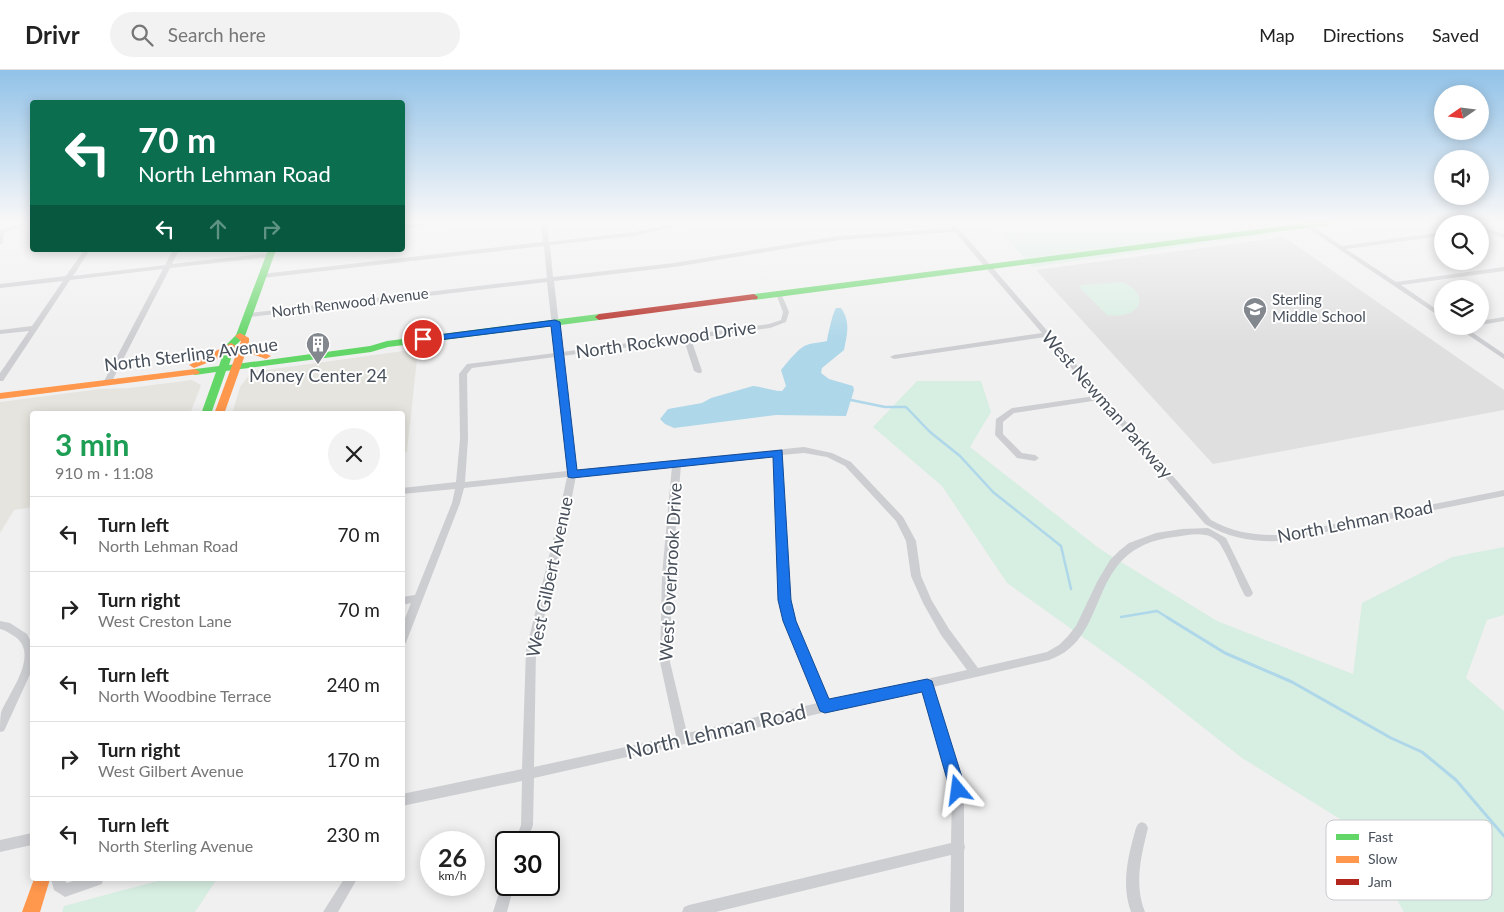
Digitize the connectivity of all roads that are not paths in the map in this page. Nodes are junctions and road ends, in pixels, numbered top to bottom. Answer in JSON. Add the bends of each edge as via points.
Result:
{"nodes":[{"id":1,"x":79,"y":262,"type":"edge"},
{"id":2,"x":169,"y":262,"type":"edge"},
{"id":3,"x":195,"y":262,"type":"edge"},
{"id":4,"x":267,"y":262,"type":"edge"},
{"id":5,"x":384,"y":262,"type":"edge"},
{"id":6,"x":548,"y":262,"type":"edge"},
{"id":7,"x":690,"y":262,"type":"edge"},
{"id":8,"x":985,"y":262,"type":"edge"},
{"id":9,"x":1033,"y":262,"type":"edge"},
{"id":10,"x":1362,"y":262,"type":"edge"},
{"id":11,"x":167,"y":266,"type":"junction"},
{"id":12,"x":990,"y":268,"type":"junction"},
{"id":13,"x":1504,"y":269,"type":"edge"},
{"id":14,"x":262,"y":276,"type":"junction"},
{"id":15,"x":68,"y":278,"type":"junction"},
{"id":16,"x":550,"y":280,"type":"junction"},
{"id":17,"x":1395,"y":284,"type":"junction"},
{"id":18,"x":0,"y":286,"type":"edge"},
{"id":19,"x":779,"y":294,"type":"junction"},
{"id":20,"x":1434,"y":311,"type":"edge"},
{"id":21,"x":249,"y":315,"type":"junction"},
{"id":22,"x":1504,"y":319,"type":"edge"},
{"id":23,"x":1489,"y":321,"type":"edge"},
{"id":24,"x":555,"y":322,"type":"junction"},
{"id":25,"x":34,"y":328,"type":"junction"},
{"id":26,"x":0,"y":332,"type":"edge"},
{"id":27,"x":1046,"y":335,"type":"junction"},
{"id":28,"x":1471,"y":335,"type":"edge"},
{"id":29,"x":687,"y":337,"type":"junction"},
{"id":30,"x":243,"y":340,"type":"junction"},
{"id":31,"x":231,"y":345,"type":"junction"},
{"id":32,"x":559,"y":355,"type":"junction"},
{"id":33,"x":894,"y":357,"type":"dead end"},
{"id":34,"x":1504,"y":357,"type":"edge"},
{"id":35,"x":266,"y":359,"type":"junction"},
{"id":36,"x":238,"y":363,"type":"junction"},
{"id":37,"x":194,"y":365,"type":"junction"},
{"id":38,"x":224,"y":365,"type":"junction"},
{"id":39,"x":698,"y":371,"type":"dead end"},
{"id":40,"x":110,"y":379,"type":"junction"},
{"id":41,"x":141,"y":379,"type":"junction"},
{"id":42,"x":0,"y":380,"type":"edge"},
{"id":43,"x":216,"y":384,"type":"junction"},
{"id":44,"x":231,"y":385,"type":"junction"},
{"id":45,"x":0,"y":388,"type":"edge"},
{"id":46,"x":0,"y":396,"type":"edge"},
{"id":47,"x":1101,"y":397,"type":"junction"},
{"id":48,"x":207,"y":411,"type":"edge"},
{"id":49,"x":219,"y":411,"type":"edge"},
{"id":50,"x":778,"y":453,"type":"junction"},
{"id":51,"x":1035,"y":458,"type":"dead end"},
{"id":52,"x":677,"y":463,"type":"junction"},
{"id":53,"x":572,"y":474,"type":"junction"},
{"id":54,"x":460,"y":485,"type":"junction"},
{"id":55,"x":405,"y":491,"type":"edge"},
{"id":56,"x":1504,"y":493,"type":"edge"},
{"id":57,"x":1208,"y":526,"type":"junction"},
{"id":58,"x":1248,"y":593,"type":"dead end"},
{"id":59,"x":419,"y":598,"type":"junction"},
{"id":60,"x":405,"y":600,"type":"edge"},
{"id":61,"x":0,"y":625,"type":"edge"},
{"id":62,"x":405,"y":633,"type":"edge"},
{"id":63,"x":976,"y":673,"type":"junction"},
{"id":64,"x":927,"y":685,"type":"junction"},
{"id":65,"x":825,"y":706,"type":"junction"},
{"id":66,"x":0,"y":728,"type":"edge"},
{"id":67,"x":683,"y":740,"type":"junction"},
{"id":68,"x":528,"y":775,"type":"junction"},
{"id":69,"x":405,"y":799,"type":"edge"},
{"id":70,"x":1142,"y":828,"type":"dead end"},
{"id":71,"x":525,"y":831,"type":"edge"},
{"id":72,"x":30,"y":839,"type":"edge"},
{"id":73,"x":0,"y":846,"type":"edge"},
{"id":74,"x":959,"y":847,"type":"junction"},
{"id":75,"x":41,"y":881,"type":"edge"},
{"id":76,"x":91,"y":881,"type":"edge"},
{"id":77,"x":350,"y":881,"type":"edge"},
{"id":78,"x":58,"y":882,"type":"edge"},
{"id":79,"x":505,"y":896,"type":"edge"},
{"id":80,"x":31,"y":912,"type":"edge"},
{"id":81,"x":330,"y":912,"type":"edge"},
{"id":82,"x":500,"y":912,"type":"edge"},
{"id":83,"x":690,"y":912,"type":"edge"},
{"id":84,"x":957,"y":912,"type":"edge"},
{"id":85,"x":1138,"y":912,"type":"edge"}],
"edges":[{"from":1,"to":15,"type":"street"},
{"from":2,"to":11,"type":"street"},
{"from":3,"to":11,"type":"street"},
{"from":4,"to":14,"type":"main road"},
{"from":5,"to":14,"type":"street"},
{"from":6,"to":16,"type":"street","name":"West Gilbert Avenue"},
{"from":7,"to":16,"type":"street","name":"North Renwood Avenue"},
{"from":8,"to":12,"type":"street","name":"West Newman Parkway"},
{"from":9,"to":12,"type":"main road","name":"North Sterling Avenue"},
{"from":10,"to":17,"type":"street"},
{"from":11,"to":15,"type":"street"},
{"from":11,"to":40,"type":"street"},
{"from":12,"to":19,"type":"main road","name":"North Sterling Avenue"},
{"from":12,"to":27,"type":"street","name":"West Newman Parkway"},
{"from":13,"to":17,"type":"street"},
{"from":14,"to":21,"type":"main road"},
{"from":15,"to":18,"type":"street"},
{"from":15,"to":25,"type":"street"},
{"from":16,"to":21,"type":"street","name":"North Renwood Avenue"},
{"from":16,"to":24,"type":"street","name":"West Gilbert Avenue"},
{"from":17,"to":20,"type":"street"},
{"from":19,"to":24,"type":"main road","name":"North Sterling Avenue"},
{"from":19,"to":29,"type":"street","name":"North Rockwood Drive","via":[[786,312],[784,321],[770,326]]},
{"from":21,"to":30,"type":"main road"},
{"from":22,"to":23,"type":"street"},
{"from":24,"to":32,"type":"street","name":"West Gilbert Avenue"},
{"from":24,"to":35,"type":"main road","name":"North Sterling Avenue","via":[[385,344],[372,342]]},
{"from":25,"to":26,"type":"street"},
{"from":25,"to":42,"type":"street"},
{"from":27,"to":33,"type":"street"},
{"from":27,"to":47,"type":"street","name":"West Newman Parkway"},
{"from":28,"to":34,"type":"street"},
{"from":29,"to":32,"type":"street","name":"North Rockwood Drive"},
{"from":29,"to":39,"type":"street"},
{"from":30,"to":31,"type":"main road"},
{"from":30,"to":35,"type":"main road","via":[[249,350]]},
{"from":30,"to":36,"type":"main road"},
{"from":31,"to":37,"type":"main road"},
{"from":31,"to":38,"type":"main road"},
{"from":32,"to":53,"type":"street","name":"West Gilbert Avenue"},
{"from":32,"to":54,"type":"street","name":"North Rockwood Drive","via":[[470,366],[463,374]]},
{"from":35,"to":36,"type":"main road","name":"North Sterling Avenue"},
{"from":35,"to":44,"type":"main road"},
{"from":36,"to":38,"type":"main road","name":"North Sterling Avenue"},
{"from":36,"to":44,"type":"main road"},
{"from":37,"to":38,"type":"main road","name":"North Sterling Avenue"},
{"from":37,"to":40,"type":"main road","name":"North Sterling Avenue"},
{"from":38,"to":41,"type":"main road","name":"North Sterling Avenue"},
{"from":38,"to":43,"type":"main road"},
{"from":40,"to":41,"type":"main road","name":"North Sterling Avenue"},
{"from":40,"to":45,"type":"main road","name":"North Sterling Avenue"},
{"from":40,"to":46,"type":"main road","name":"North Sterling Avenue"},
{"from":41,"to":43,"type":"main road","via":[[159,381],[204,375]]},
{"from":43,"to":48,"type":"main road"},
{"from":44,"to":49,"type":"main road"},
{"from":47,"to":51,"type":"street","via":[[1012,411],[999,421],[999,435],[1020,456]]},
{"from":47,"to":57,"type":"street","name":"West Newman Parkway"},
{"from":50,"to":52,"type":"street"},
{"from":50,"to":63,"type":"street","via":[[804,450],[829,455],[848,464],[900,520],[911,541],[916,576],[928,603]]},
{"from":50,"to":65,"type":"street","via":[[784,600],[789,621]]},
{"from":52,"to":53,"type":"street"},
{"from":52,"to":67,"type":"street","name":"West Overbrook Drive","via":[[667,574],[665,662]]},
{"from":53,"to":54,"type":"street"},
{"from":53,"to":68,"type":"street","name":"West Gilbert Avenue","via":[[531,650]]},
{"from":54,"to":55,"type":"street"},
{"from":54,"to":59,"type":"street"},
{"from":56,"to":57,"type":"street","name":"North Lehman Road","via":[[1280,538],[1251,539]]},
{"from":57,"to":58,"type":"street","name":"West Newman Parkway","via":[[1223,540]]},
{"from":57,"to":63,"type":"street","name":"North Lehman Road","via":[[1161,535],[1127,548],[1113,564],[1076,637],[1064,648],[1049,656]]},
{"from":59,"to":60,"type":"street"},
{"from":59,"to":62,"type":"street"},
{"from":61,"to":66,"type":"street","via":[[23,637],[30,649],[29,666]]},
{"from":63,"to":64,"type":"street","name":"North Lehman Road"},
{"from":64,"to":65,"type":"street","name":"North Lehman Road"},
{"from":64,"to":74,"type":"street","via":[[958,790]]},
{"from":65,"to":67,"type":"street","name":"North Lehman Road"},
{"from":67,"to":68,"type":"street","name":"North Lehman Road"},
{"from":68,"to":69,"type":"street","name":"North Lehman Road"},
{"from":68,"to":71,"type":"street","name":"West Gilbert Avenue"},
{"from":70,"to":85,"type":"street","via":[[1133,876]]},
{"from":72,"to":73,"type":"street"},
{"from":74,"to":83,"type":"street"},
{"from":74,"to":84,"type":"street"},
{"from":75,"to":80,"type":"main road"},
{"from":76,"to":78,"type":"street","via":[[65,890]]},
{"from":77,"to":81,"type":"street"},
{"from":79,"to":82,"type":"street"}]}
